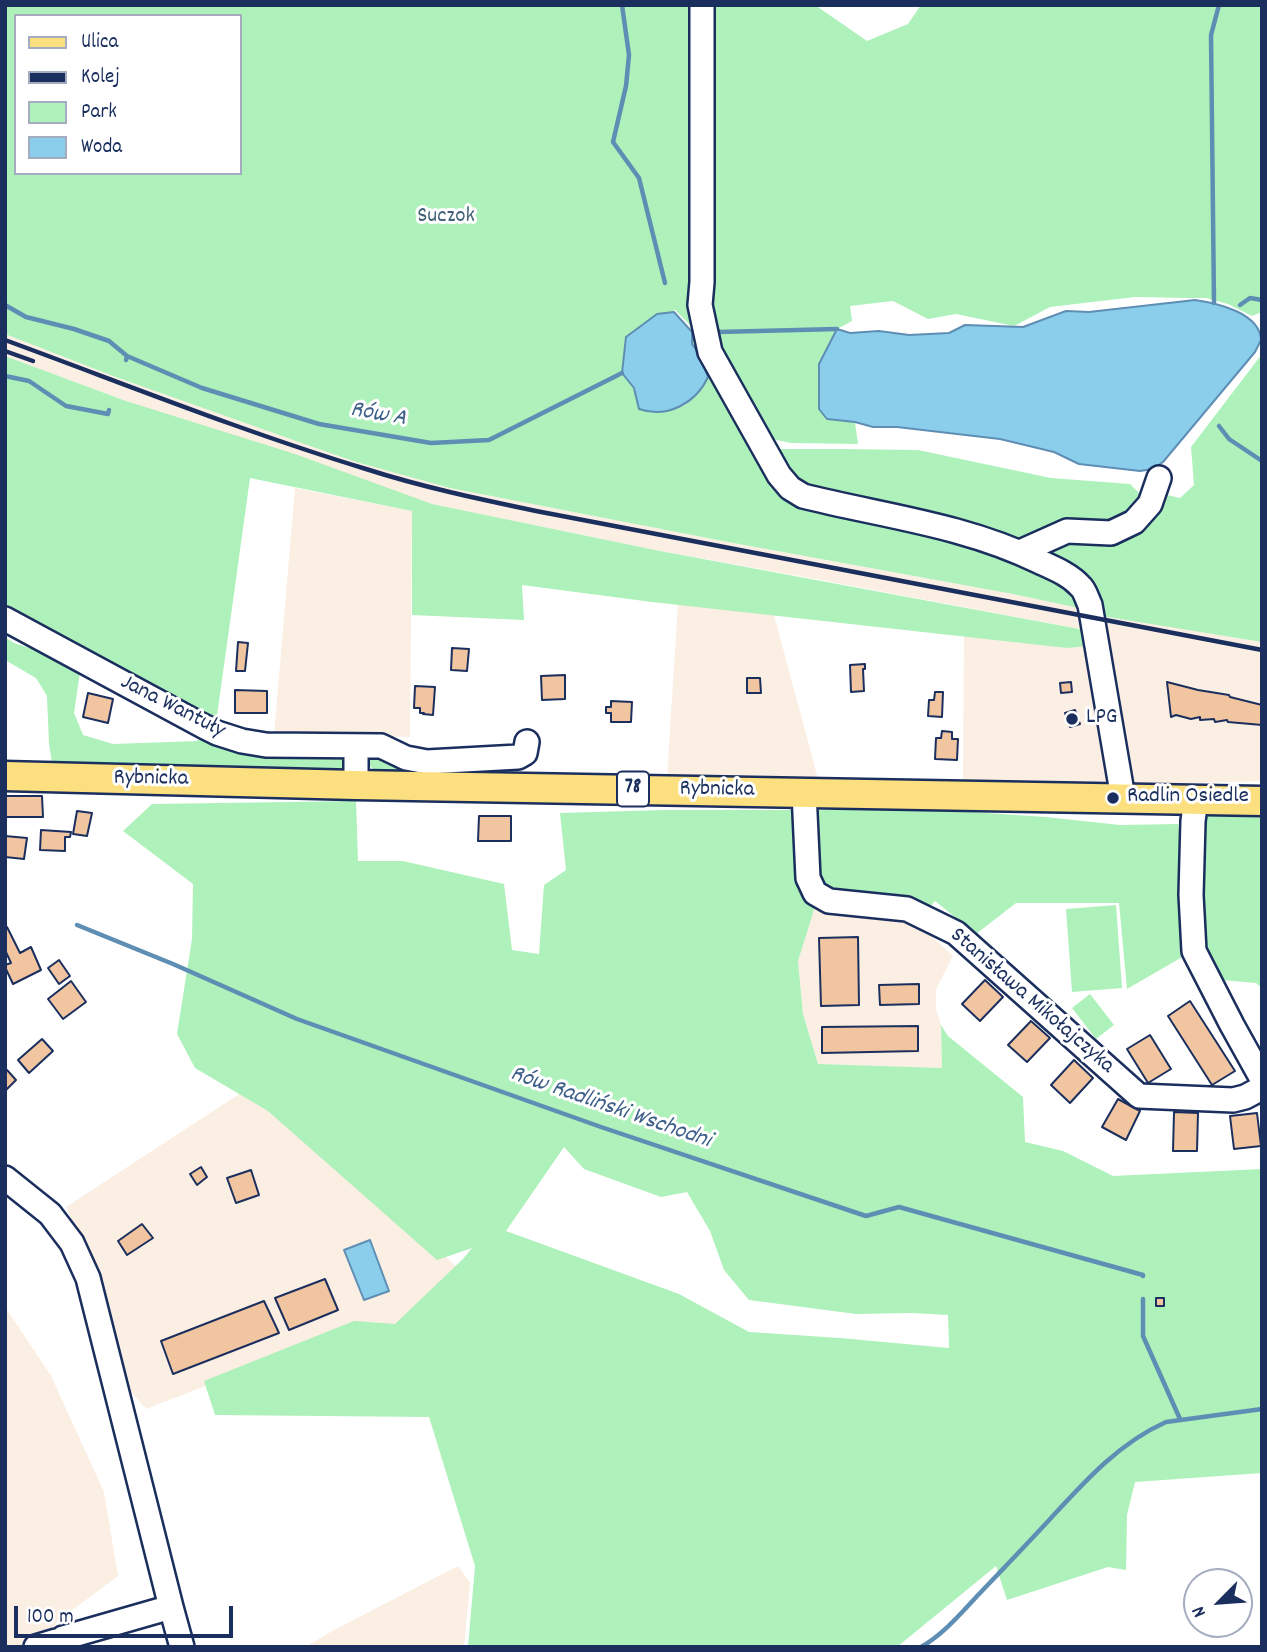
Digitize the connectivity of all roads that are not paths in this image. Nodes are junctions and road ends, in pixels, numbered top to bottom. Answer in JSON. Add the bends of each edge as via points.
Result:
{"nodes":[{"id":1,"x":702,"y":5,"type":"edge"},
{"id":2,"x":1159,"y":478,"type":"dead end"},
{"id":3,"x":1020,"y":552,"type":"junction"},
{"id":4,"x":5,"y":619,"type":"edge"},
{"id":5,"x":527,"y":741,"type":"dead end"},
{"id":6,"x":356,"y":746,"type":"junction"},
{"id":7,"x":5,"y":776,"type":"edge"},
{"id":8,"x":356,"y":785,"type":"junction"},
{"id":9,"x":804,"y":792,"type":"junction"},
{"id":10,"x":1123,"y":798,"type":"junction"},
{"id":11,"x":1196,"y":800,"type":"junction"},
{"id":12,"x":1262,"y":801,"type":"edge"},
{"id":13,"x":1262,"y":1079,"type":"edge"},
{"id":14,"x":1262,"y":1088,"type":"edge"},
{"id":15,"x":5,"y":1178,"type":"edge"},
{"id":16,"x":170,"y":1607,"type":"junction"},
{"id":17,"x":52,"y":1642,"type":"edge"},
{"id":18,"x":182,"y":1647,"type":"edge"}],
"edges":[{"from":1,"to":3,"type":"street","via":[[700,305],[710,352],[779,475],[803,496],[932,523]]},
{"from":2,"to":3,"type":"street","via":[[1150,504],[1134,522],[1111,533],[1067,531]]},
{"from":3,"to":10,"type":"street","via":[[1066,574],[1082,587],[1090,605]]},
{"from":4,"to":6,"type":"street","name":"Jana Wantuły","via":[[230,738],[266,745]]},
{"from":5,"to":6,"type":"street","name":"Jana Wantuły","via":[[525,753],[518,757],[427,762],[382,746]]},
{"from":6,"to":8,"type":"street"},
{"from":7,"to":8,"type":"main road","name":"Rybnicka","number":"78"},
{"from":8,"to":9,"type":"main road","name":"Rybnicka","number":"78"},
{"from":9,"to":10,"type":"main road","name":"Rybnicka","number":"78"},
{"from":9,"to":14,"type":"street","name":"Stanisława Mikołajczyka","via":[[808,878],[815,893],[829,901],[907,909],[956,933],[1139,1096],[1233,1100]]},
{"from":10,"to":11,"type":"main road","name":"Rybnicka","number":"78"},
{"from":11,"to":12,"type":"main road","name":"Rybnicka","number":"78"},
{"from":11,"to":13,"type":"street","via":[[1191,895],[1194,951]]},
{"from":15,"to":16,"type":"street","via":[[50,1214],[72,1243],[88,1278]]},
{"from":16,"to":17,"type":"street"},
{"from":16,"to":18,"type":"street"}]}
